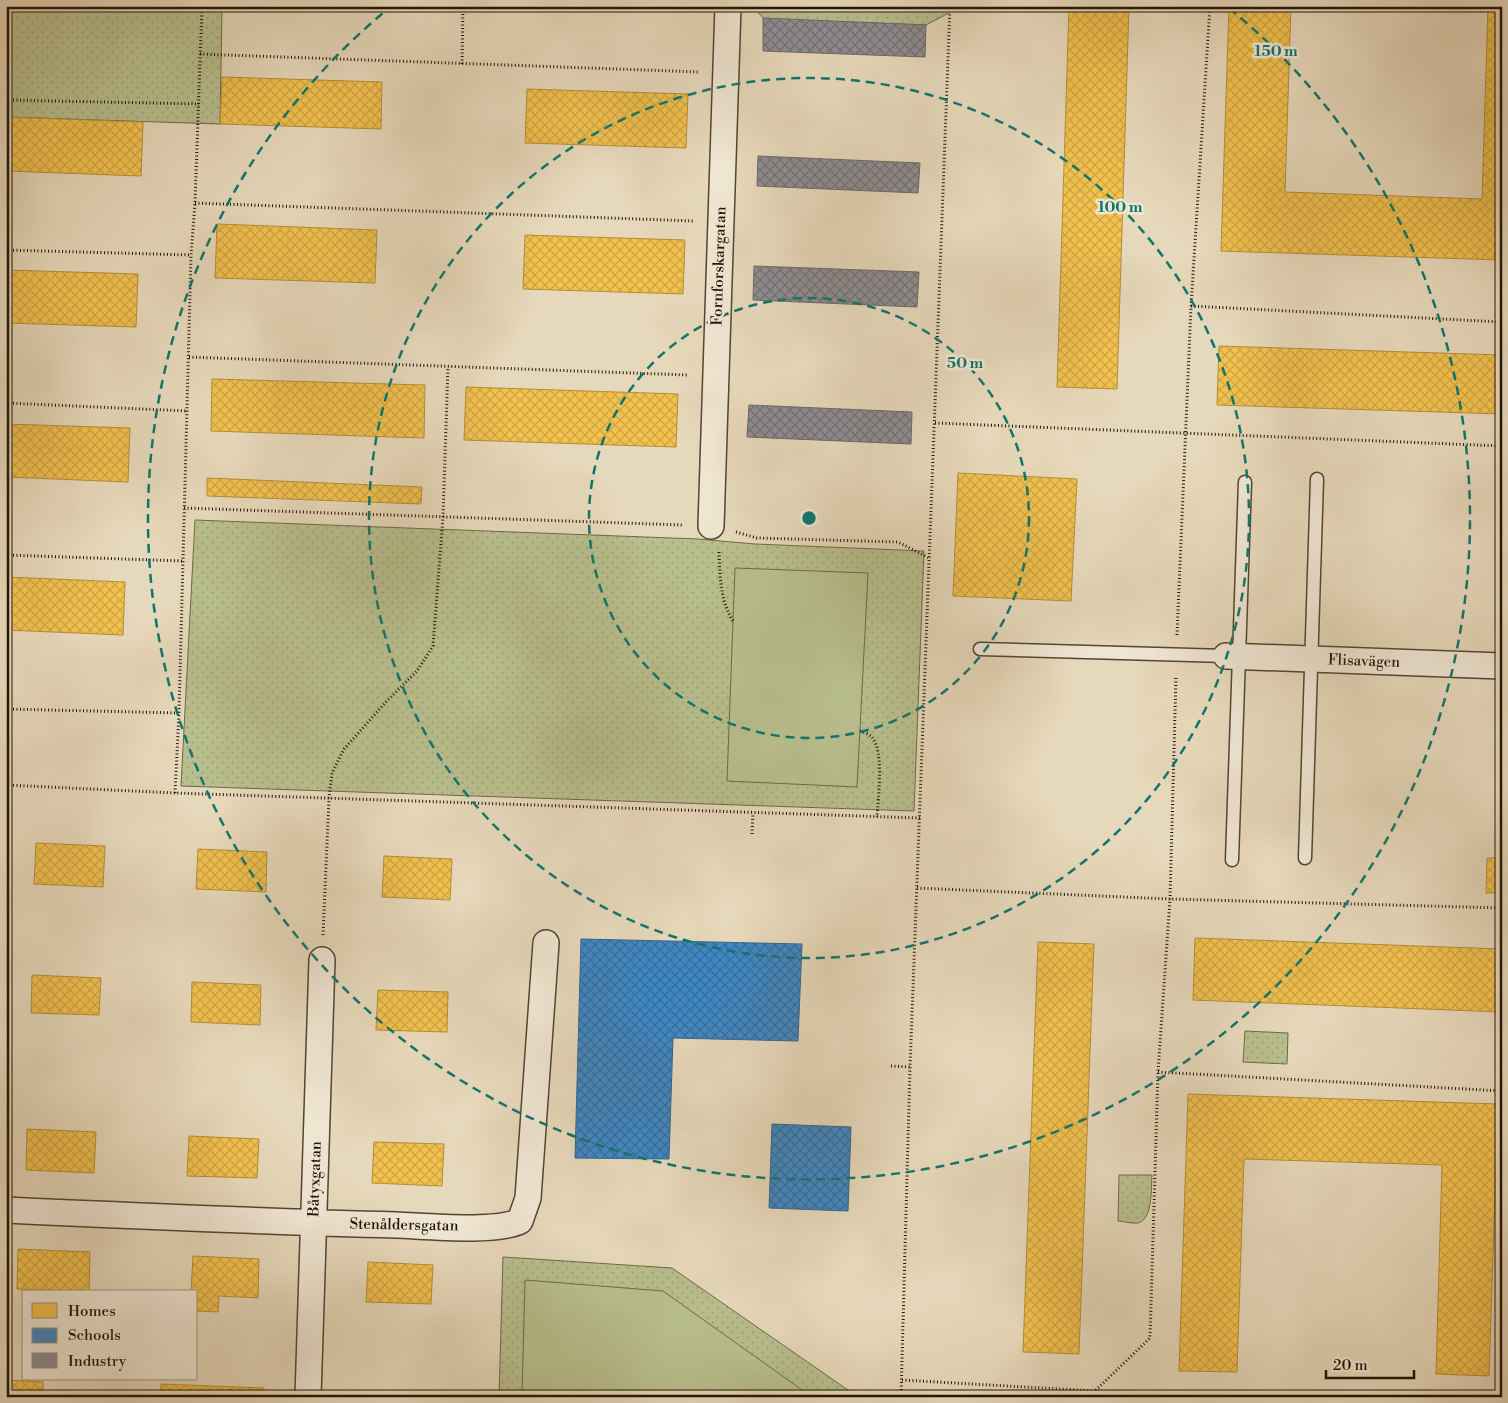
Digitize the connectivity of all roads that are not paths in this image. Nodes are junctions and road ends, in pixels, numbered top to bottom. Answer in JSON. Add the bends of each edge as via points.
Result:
{"nodes":[{"id":1,"x":728,"y":6,"type":"edge"},
{"id":2,"x":1317,"y":479,"type":"dead end"},
{"id":3,"x":1245,"y":482,"type":"dead end"},
{"id":4,"x":711,"y":526,"type":"road end"},
{"id":5,"x":980,"y":649,"type":"dead end"},
{"id":6,"x":1233,"y":656,"type":"junction"},
{"id":7,"x":1312,"y":659,"type":"junction"},
{"id":8,"x":1502,"y":666,"type":"edge"},
{"id":9,"x":1305,"y":858,"type":"dead end"},
{"id":10,"x":1232,"y":860,"type":"dead end"},
{"id":11,"x":546,"y":943,"type":"dead end"},
{"id":12,"x":322,"y":960,"type":"road end"},
{"id":13,"x":6,"y":1210,"type":"edge"},
{"id":14,"x":314,"y":1223,"type":"junction"},
{"id":15,"x":308,"y":1397,"type":"edge"}],
"edges":[{"from":1,"to":4,"type":"street","name":"Fornforskargatan"},
{"from":2,"to":7,"type":"lane"},
{"from":3,"to":6,"type":"lane"},
{"from":5,"to":6,"type":"lane"},
{"from":6,"to":7,"type":"street","name":"Flisavägen"},
{"from":6,"to":10,"type":"lane"},
{"from":7,"to":8,"type":"street","name":"Flisavägen"},
{"from":7,"to":9,"type":"lane"},
{"from":11,"to":14,"type":"street","name":"Stenåldersgatan","via":[[528,1198],[520,1221],[485,1227]]},
{"from":12,"to":14,"type":"street","name":"Båtyxgatan"},
{"from":13,"to":14,"type":"street","name":"Stenåldersgatan"},
{"from":14,"to":15,"type":"street","name":"Båtyxgatan"}]}
